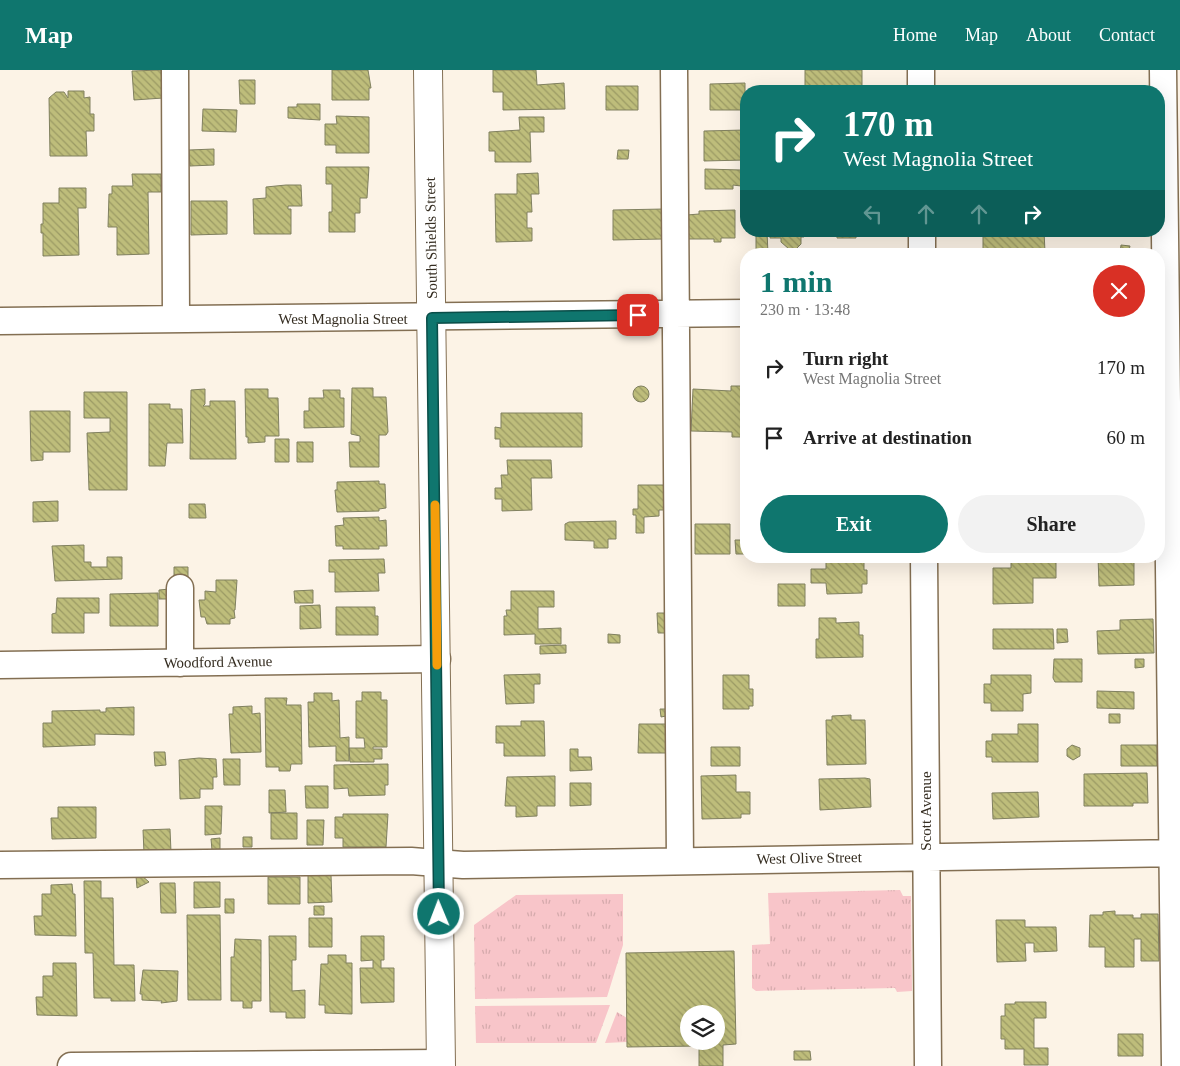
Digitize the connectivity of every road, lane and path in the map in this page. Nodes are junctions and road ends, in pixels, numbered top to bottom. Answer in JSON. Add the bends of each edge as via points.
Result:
{"nodes":[{"id":1,"x":175,"y":70,"type":"edge"},
{"id":2,"x":428,"y":70,"type":"edge"},
{"id":3,"x":674,"y":70,"type":"edge"},
{"id":4,"x":921,"y":70,"type":"edge"},
{"id":5,"x":1163,"y":70,"type":"edge"},
{"id":6,"x":921,"y":85,"type":"edge"},
{"id":7,"x":1163,"y":85,"type":"edge"},
{"id":8,"x":1165,"y":165,"type":"edge"},
{"id":9,"x":1168,"y":308,"type":"edge"},
{"id":10,"x":740,"y":313,"type":"edge"},
{"id":11,"x":676,"y":314,"type":"junction"},
{"id":12,"x":432,"y":318,"type":"junction"},
{"id":13,"x":176,"y":319,"type":"junction"},
{"id":14,"x":0,"y":321,"type":"edge"},
{"id":15,"x":924,"y":563,"type":"edge"},
{"id":16,"x":180,"y":588,"type":"dead end"},
{"id":17,"x":437,"y":659,"type":"junction"},
{"id":18,"x":180,"y":663,"type":"junction"},
{"id":19,"x":0,"y":665,"type":"edge"},
{"id":20,"x":1176,"y":853,"type":"edge"},
{"id":21,"x":926,"y":856,"type":"junction"},
{"id":22,"x":680,"y":861,"type":"junction"},
{"id":23,"x":438,"y":863,"type":"junction"},
{"id":24,"x":0,"y":865,"type":"edge"},
{"id":25,"x":441,"y":1064,"type":"edge"},
{"id":26,"x":71,"y":1066,"type":"edge"},
{"id":27,"x":928,"y":1066,"type":"edge"},
{"id":28,"x":1175,"y":1066,"type":"edge"}],
"edges":[{"from":1,"to":13,"type":"street"},
{"from":2,"to":12,"type":"main road","name":"South Shields Street"},
{"from":3,"to":11,"type":"street"},
{"from":4,"to":6,"type":"street"},
{"from":5,"to":7,"type":"street"},
{"from":8,"to":9,"type":"street"},
{"from":9,"to":20,"type":"street"},
{"from":10,"to":11,"type":"street","name":"West Magnolia Street"},
{"from":11,"to":12,"type":"street","name":"West Magnolia Street"},
{"from":11,"to":22,"type":"street"},
{"from":12,"to":13,"type":"street","name":"West Magnolia Street"},
{"from":12,"to":17,"type":"main road","name":"South Shields Street"},
{"from":13,"to":14,"type":"street","name":"West Magnolia Street"},
{"from":15,"to":21,"type":"street","name":"Scott Avenue"},
{"from":16,"to":18,"type":"street"},
{"from":17,"to":18,"type":"street","name":"Woodford Avenue"},
{"from":17,"to":23,"type":"main road","name":"South Shields Street"},
{"from":18,"to":19,"type":"street","name":"Woodford Avenue"},
{"from":20,"to":21,"type":"street","name":"West Olive Street"},
{"from":20,"to":28,"type":"street"},
{"from":21,"to":22,"type":"street","name":"West Olive Street"},
{"from":21,"to":27,"type":"street","name":"Scott Avenue"},
{"from":22,"to":23,"type":"street","name":"West Olive Street"},
{"from":23,"to":24,"type":"street","name":"West Olive Street"},
{"from":23,"to":25,"type":"main road","name":"South Shields Street"},
{"from":25,"to":26,"type":"street"}]}
